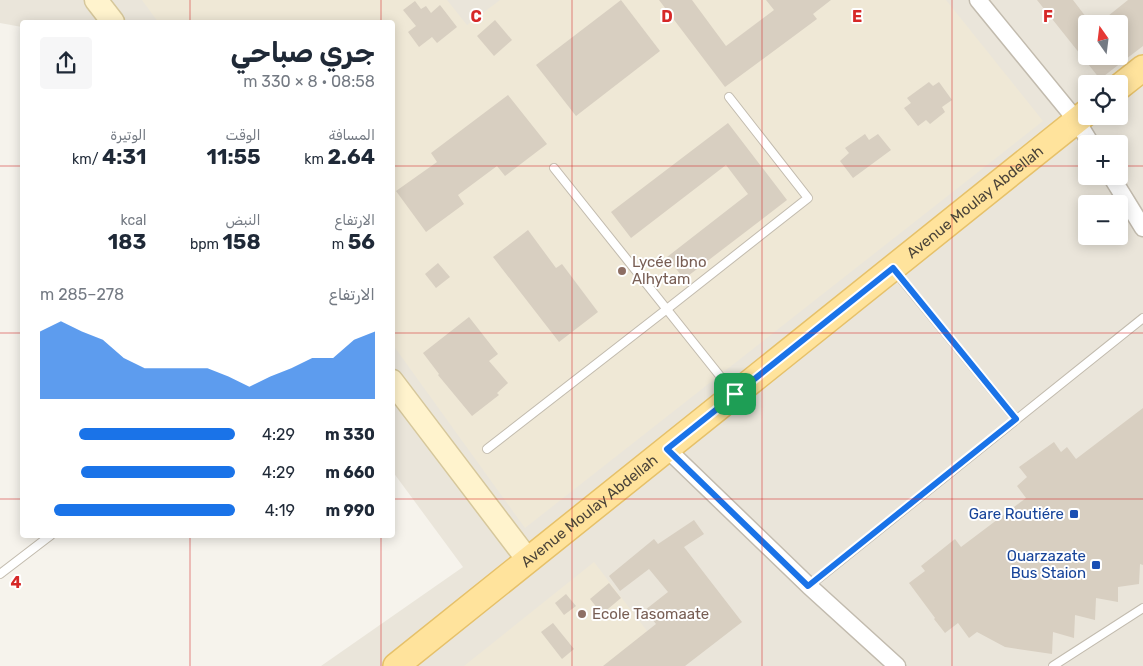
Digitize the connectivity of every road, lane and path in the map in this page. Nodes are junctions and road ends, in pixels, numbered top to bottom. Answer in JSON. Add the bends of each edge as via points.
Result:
{"nodes":[{"id":1,"x":978,"y":0,"type":"edge"},
{"id":2,"x":1143,"y":68,"type":"edge"},
{"id":3,"x":1128,"y":80,"type":"edge"},
{"id":4,"x":729,"y":97,"type":"dead end"},
{"id":5,"x":1078,"y":112,"type":"edge"},
{"id":6,"x":1078,"y":120,"type":"edge"},
{"id":7,"x":554,"y":168,"type":"dead end"},
{"id":8,"x":1117,"y":185,"type":"edge"},
{"id":9,"x":1143,"y":228,"type":"edge"},
{"id":10,"x":893,"y":268,"type":"junction"},
{"id":11,"x":667,"y":309,"type":"junction"},
{"id":12,"x":1143,"y":318,"type":"edge"},
{"id":13,"x":395,"y":385,"type":"edge"},
{"id":14,"x":735,"y":394,"type":"junction"},
{"id":15,"x":1016,"y":419,"type":"junction"},
{"id":16,"x":487,"y":449,"type":"dead end"},
{"id":17,"x":667,"y":449,"type":"junction"},
{"id":18,"x":46,"y":538,"type":"edge"},
{"id":19,"x":528,"y":560,"type":"junction"},
{"id":20,"x":0,"y":574,"type":"edge"},
{"id":21,"x":808,"y":586,"type":"junction"},
{"id":22,"x":1143,"y":608,"type":"edge"},
{"id":23,"x":396,"y":666,"type":"edge"},
{"id":24,"x":896,"y":666,"type":"edge"},
{"id":25,"x":1053,"y":666,"type":"edge"}],
"edges":[{"from":1,"to":5,"type":"street"},
{"from":2,"to":3,"type":"main road"},
{"from":4,"to":11,"type":"lane","via":[[808,198]]},
{"from":6,"to":10,"type":"main road","name":"Avenue Moulay Abdellah"},
{"from":7,"to":11,"type":"lane"},
{"from":8,"to":9,"type":"street"},
{"from":10,"to":14,"type":"main road","name":"Avenue Moulay Abdellah"},
{"from":10,"to":15,"type":"lane"},
{"from":11,"to":14,"type":"lane"},
{"from":11,"to":16,"type":"lane"},
{"from":12,"to":15,"type":"lane"},
{"from":13,"to":19,"type":"street"},
{"from":14,"to":17,"type":"main road","name":"Avenue Moulay Abdellah"},
{"from":15,"to":21,"type":"lane"},
{"from":17,"to":19,"type":"main road","name":"Avenue Moulay Abdellah"},
{"from":17,"to":21,"type":"street"},
{"from":18,"to":20,"type":"lane"},
{"from":19,"to":23,"type":"main road","name":"Avenue Moulay Abdellah"},
{"from":21,"to":24,"type":"street"},
{"from":22,"to":25,"type":"lane"}]}
